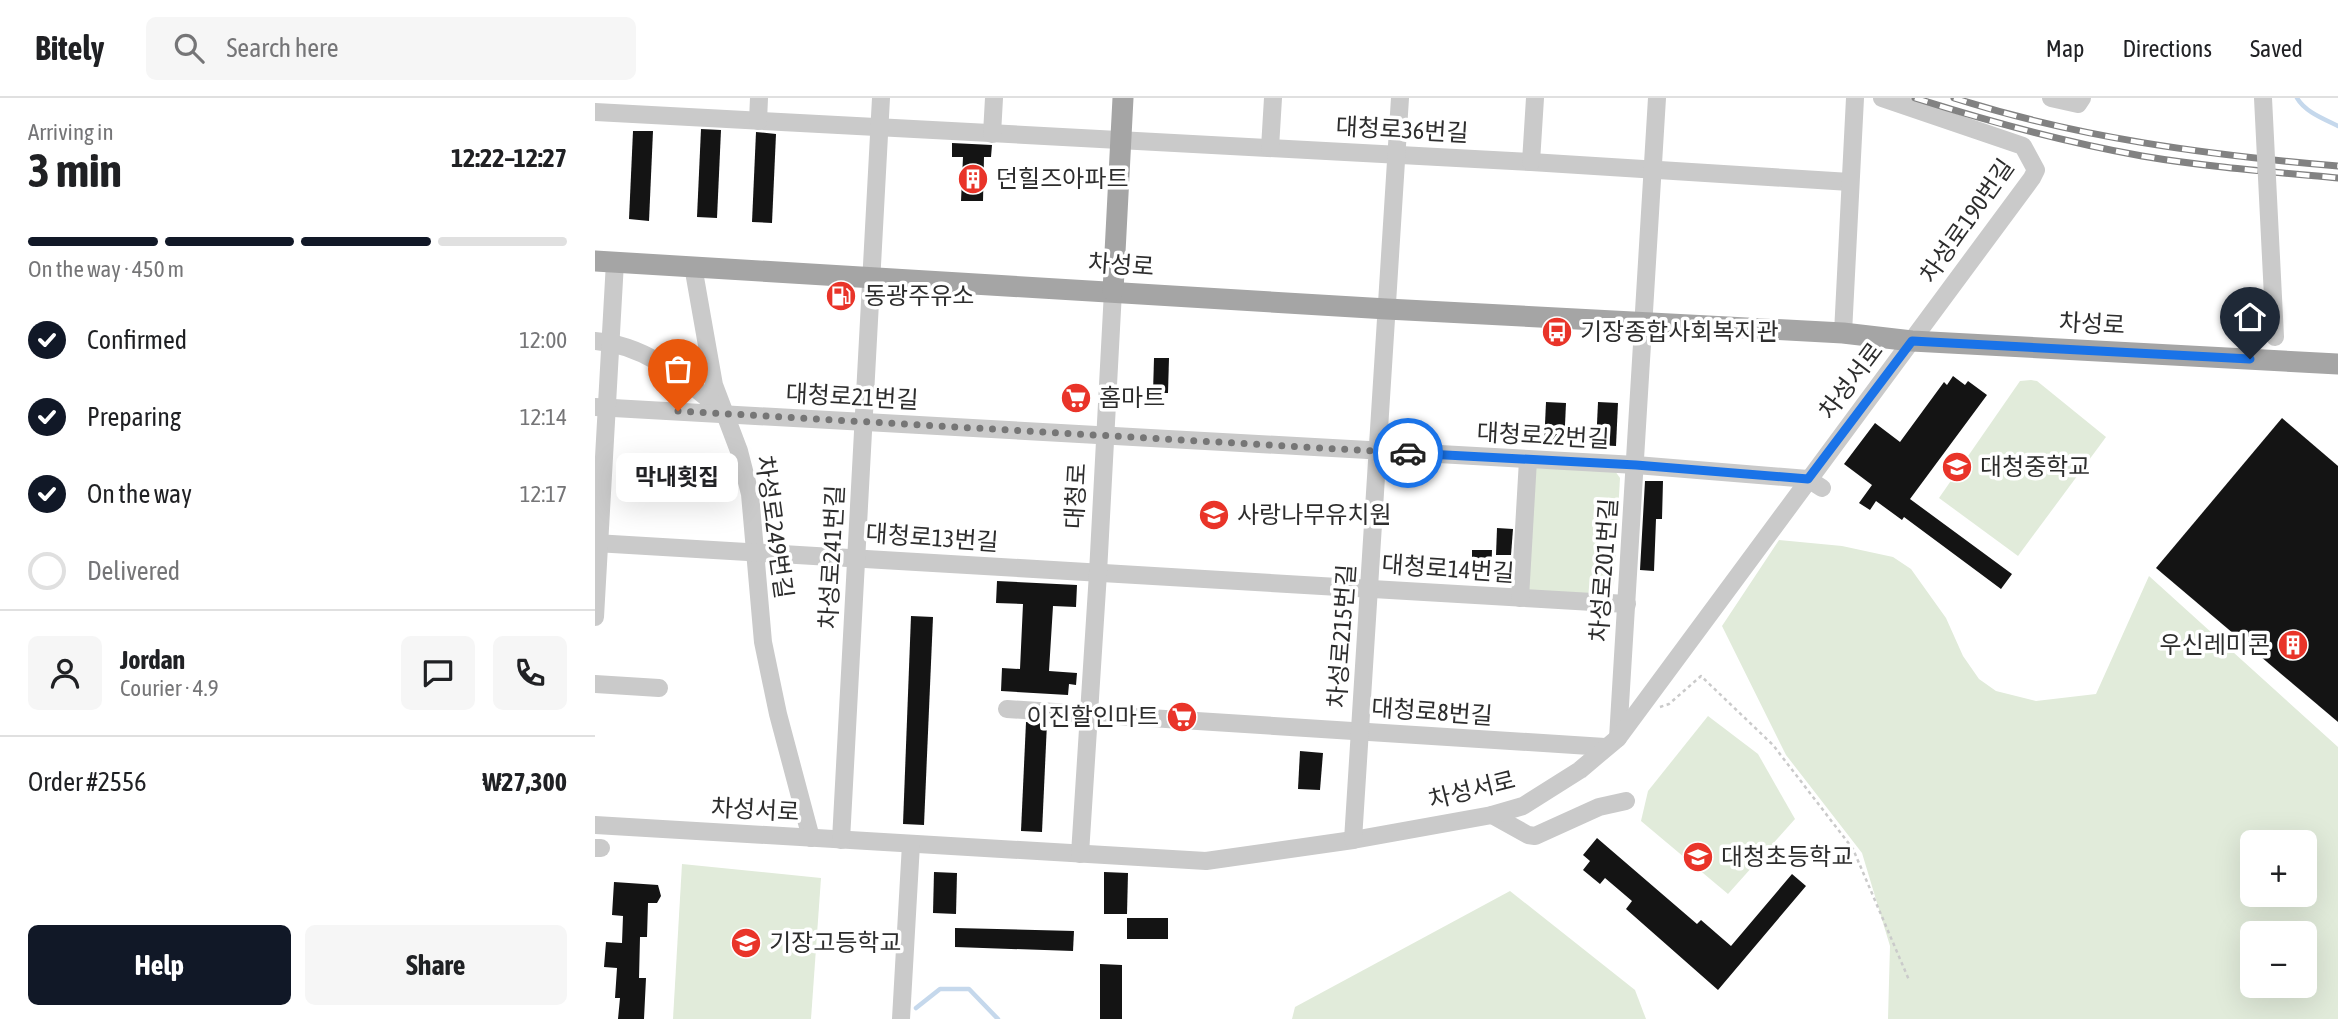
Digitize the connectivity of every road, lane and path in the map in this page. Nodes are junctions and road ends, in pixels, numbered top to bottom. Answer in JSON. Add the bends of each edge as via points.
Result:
{"nodes":[{"id":1,"x":759,"y":98,"type":"edge"},
{"id":2,"x":881,"y":98,"type":"edge"},
{"id":3,"x":994,"y":98,"type":"edge"},
{"id":4,"x":1123,"y":98,"type":"edge"},
{"id":5,"x":1273,"y":98,"type":"edge"},
{"id":6,"x":1400,"y":98,"type":"edge"},
{"id":7,"x":1535,"y":98,"type":"edge"},
{"id":8,"x":1657,"y":98,"type":"edge"},
{"id":9,"x":1855,"y":98,"type":"edge"},
{"id":10,"x":1882,"y":98,"type":"edge"},
{"id":11,"x":2051,"y":98,"type":"edge"},
{"id":12,"x":2082,"y":98,"type":"edge"},
{"id":13,"x":2263,"y":98,"type":"edge"},
{"id":14,"x":632,"y":106,"type":"edge"},
{"id":15,"x":595,"y":112,"type":"edge"},
{"id":16,"x":758,"y":121,"type":"junction"},
{"id":17,"x":879,"y":127,"type":"junction"},
{"id":18,"x":992,"y":134,"type":"junction"},
{"id":19,"x":1121,"y":140,"type":"junction"},
{"id":20,"x":1270,"y":148,"type":"junction"},
{"id":21,"x":1396,"y":155,"type":"junction"},
{"id":22,"x":1531,"y":162,"type":"junction"},
{"id":23,"x":1653,"y":170,"type":"junction"},
{"id":24,"x":1850,"y":182,"type":"junction"},
{"id":25,"x":605,"y":261,"type":"edge"},
{"id":26,"x":693,"y":266,"type":"junction"},
{"id":27,"x":871,"y":277,"type":"junction"},
{"id":28,"x":1113,"y":291,"type":"junction"},
{"id":29,"x":1387,"y":309,"type":"junction"},
{"id":30,"x":1644,"y":321,"type":"junction"},
{"id":31,"x":1843,"y":333,"type":"junction"},
{"id":32,"x":1912,"y":341,"type":"junction"},
{"id":33,"x":603,"y":342,"type":"edge"},
{"id":34,"x":2276,"y":361,"type":"junction"},
{"id":35,"x":2338,"y":364,"type":"edge"},
{"id":36,"x":601,"y":407,"type":"edge"},
{"id":37,"x":726,"y":414,"type":"junction"},
{"id":38,"x":863,"y":422,"type":"junction"},
{"id":39,"x":1106,"y":436,"type":"junction"},
{"id":40,"x":1378,"y":452,"type":"junction"},
{"id":41,"x":1528,"y":460,"type":"junction"},
{"id":42,"x":1636,"y":465,"type":"junction"},
{"id":43,"x":1815,"y":484,"type":"junction"},
{"id":44,"x":597,"y":543,"type":"edge"},
{"id":45,"x":755,"y":552,"type":"junction"},
{"id":46,"x":856,"y":558,"type":"junction"},
{"id":47,"x":1098,"y":573,"type":"junction"},
{"id":48,"x":1369,"y":589,"type":"junction"},
{"id":49,"x":1520,"y":598,"type":"junction"},
{"id":50,"x":1627,"y":604,"type":"junction"},
{"id":51,"x":595,"y":617,"type":"edge"},
{"id":52,"x":595,"y":684,"type":"edge"},
{"id":53,"x":659,"y":688,"type":"dead end"},
{"id":54,"x":1007,"y":709,"type":"dead end"},
{"id":55,"x":1636,"y":713,"type":"junction"},
{"id":56,"x":1089,"y":716,"type":"junction"},
{"id":57,"x":1360,"y":732,"type":"junction"},
{"id":58,"x":1611,"y":742,"type":"junction"},
{"id":59,"x":1626,"y":801,"type":"dead end"},
{"id":60,"x":1492,"y":815,"type":"junction"},
{"id":61,"x":595,"y":825,"type":"edge"},
{"id":62,"x":811,"y":838,"type":"junction"},
{"id":63,"x":841,"y":840,"type":"junction"},
{"id":64,"x":1353,"y":840,"type":"junction"},
{"id":65,"x":912,"y":844,"type":"junction"},
{"id":66,"x":1080,"y":854,"type":"junction"},
{"id":67,"x":1909,"y":980,"type":"dead end"},
{"id":68,"x":901,"y":1019,"type":"edge"}],
"edges":[{"from":1,"to":16,"type":"street"},
{"from":2,"to":17,"type":"street","name":"차성로241번길"},
{"from":3,"to":18,"type":"street"},
{"from":4,"to":19,"type":"main road","name":"대청로"},
{"from":5,"to":20,"type":"street"},
{"from":6,"to":21,"type":"street","name":"차성로215번길"},
{"from":7,"to":22,"type":"street"},
{"from":8,"to":23,"type":"street"},
{"from":9,"to":24,"type":"street"},
{"from":10,"to":32,"type":"street","name":"차성로190번길","via":[[2023,146],[2036,170]]},
{"from":11,"to":12,"type":"street","via":[[2077,104]]},
{"from":13,"to":34,"type":"street","bridge":true},
{"from":14,"to":15,"type":"street","name":"대청로36번길"},
{"from":14,"to":16,"type":"street","name":"대청로36번길"},
{"from":16,"to":17,"type":"street","name":"대청로36번길"},
{"from":17,"to":18,"type":"street","name":"대청로36번길"},
{"from":17,"to":27,"type":"street","name":"차성로241번길"},
{"from":18,"to":19,"type":"street","name":"대청로36번길"},
{"from":19,"to":20,"type":"street","name":"대청로36번길"},
{"from":19,"to":28,"type":"main road","name":"대청로"},
{"from":20,"to":21,"type":"street","name":"대청로36번길"},
{"from":21,"to":22,"type":"street","name":"대청로36번길"},
{"from":21,"to":29,"type":"street","name":"차성로215번길"},
{"from":22,"to":23,"type":"street","name":"대청로36번길"},
{"from":23,"to":24,"type":"street","name":"대청로36번길"},
{"from":23,"to":30,"type":"street"},
{"from":24,"to":31,"type":"street"},
{"from":25,"to":26,"type":"main road","name":"차성로"},
{"from":25,"to":33,"type":"street"},
{"from":26,"to":27,"type":"main road","name":"차성로"},
{"from":26,"to":37,"type":"street","name":"차성로249번길","via":[[714,385]]},
{"from":27,"to":28,"type":"main road","name":"차성로"},
{"from":27,"to":38,"type":"street","name":"차성로241번길"},
{"from":28,"to":29,"type":"main road","name":"차성로"},
{"from":28,"to":39,"type":"street","name":"대청로"},
{"from":29,"to":30,"type":"main road","name":"차성로"},
{"from":29,"to":40,"type":"street","name":"차성로215번길"},
{"from":30,"to":31,"type":"main road","name":"차성로"},
{"from":30,"to":42,"type":"street","name":"차성로201번길"},
{"from":31,"to":32,"type":"main road","name":"차성로"},
{"from":32,"to":34,"type":"main road","name":"차성로"},
{"from":32,"to":43,"type":"street","name":"차성서로"},
{"from":33,"to":36,"type":"street"},
{"from":33,"to":37,"type":"street","via":[[630,347],[662,363]]},
{"from":34,"to":35,"type":"main road","name":"차성로"},
{"from":36,"to":37,"type":"street","name":"대청로21번길"},
{"from":36,"to":44,"type":"street"},
{"from":37,"to":38,"type":"street","name":"대청로21번길"},
{"from":37,"to":45,"type":"street","name":"차성로249번길","via":[[750,494]]},
{"from":38,"to":39,"type":"street","name":"대청로21번길"},
{"from":38,"to":46,"type":"street","name":"차성로241번길"},
{"from":39,"to":40,"type":"street","name":"대청로22번길"},
{"from":39,"to":47,"type":"street","name":"대청로"},
{"from":40,"to":41,"type":"street","name":"대청로22번길"},
{"from":40,"to":48,"type":"street","name":"차성로215번길"},
{"from":41,"to":42,"type":"street","name":"대청로22번길"},
{"from":41,"to":49,"type":"street"},
{"from":42,"to":43,"type":"street","name":"대청로22번길"},
{"from":42,"to":50,"type":"street","name":"차성로201번길"},
{"from":43,"to":55,"type":"street","name":"차성서로"},
{"from":44,"to":45,"type":"street","name":"대청로13번길"},
{"from":44,"to":51,"type":"street"},
{"from":45,"to":46,"type":"street","name":"대청로13번길"},
{"from":45,"to":62,"type":"street","name":"차성로249번길","via":[[764,642],[778,714]]},
{"from":46,"to":47,"type":"street","name":"대청로13번길"},
{"from":46,"to":63,"type":"street","name":"차성로241번길"},
{"from":47,"to":48,"type":"street","name":"대청로14번길"},
{"from":47,"to":56,"type":"street","name":"대청로"},
{"from":48,"to":49,"type":"street","name":"대청로14번길"},
{"from":48,"to":57,"type":"street","name":"차성로215번길"},
{"from":49,"to":50,"type":"street","name":"대청로14번길"},
{"from":50,"to":58,"type":"street","name":"차성로201번길"},
{"from":52,"to":53,"type":"street"},
{"from":54,"to":56,"type":"street","name":"대청로8번길"},
{"from":55,"to":58,"type":"street","name":"차성서로"},
{"from":55,"to":67,"type":"path","via":[[1669,704],[1701,676],[1773,746],[1853,849]]},
{"from":56,"to":57,"type":"street","name":"대청로8번길"},
{"from":56,"to":66,"type":"street","name":"대청로"},
{"from":57,"to":58,"type":"street","name":"대청로8번길"},
{"from":57,"to":64,"type":"street","name":"차성로215번길"},
{"from":58,"to":60,"type":"street","name":"차성서로","via":[[1580,770],[1523,806]]},
{"from":59,"to":60,"type":"street","via":[[1599,807],[1535,836]]},
{"from":60,"to":64,"type":"street","name":"차성서로"},
{"from":61,"to":62,"type":"street","name":"차성서로"},
{"from":62,"to":63,"type":"street","name":"차성서로"},
{"from":63,"to":65,"type":"street","name":"차성서로"},
{"from":64,"to":66,"type":"street","name":"차성서로","via":[[1206,861]]},
{"from":65,"to":66,"type":"street","name":"차성서로"},
{"from":65,"to":68,"type":"street"}]}
